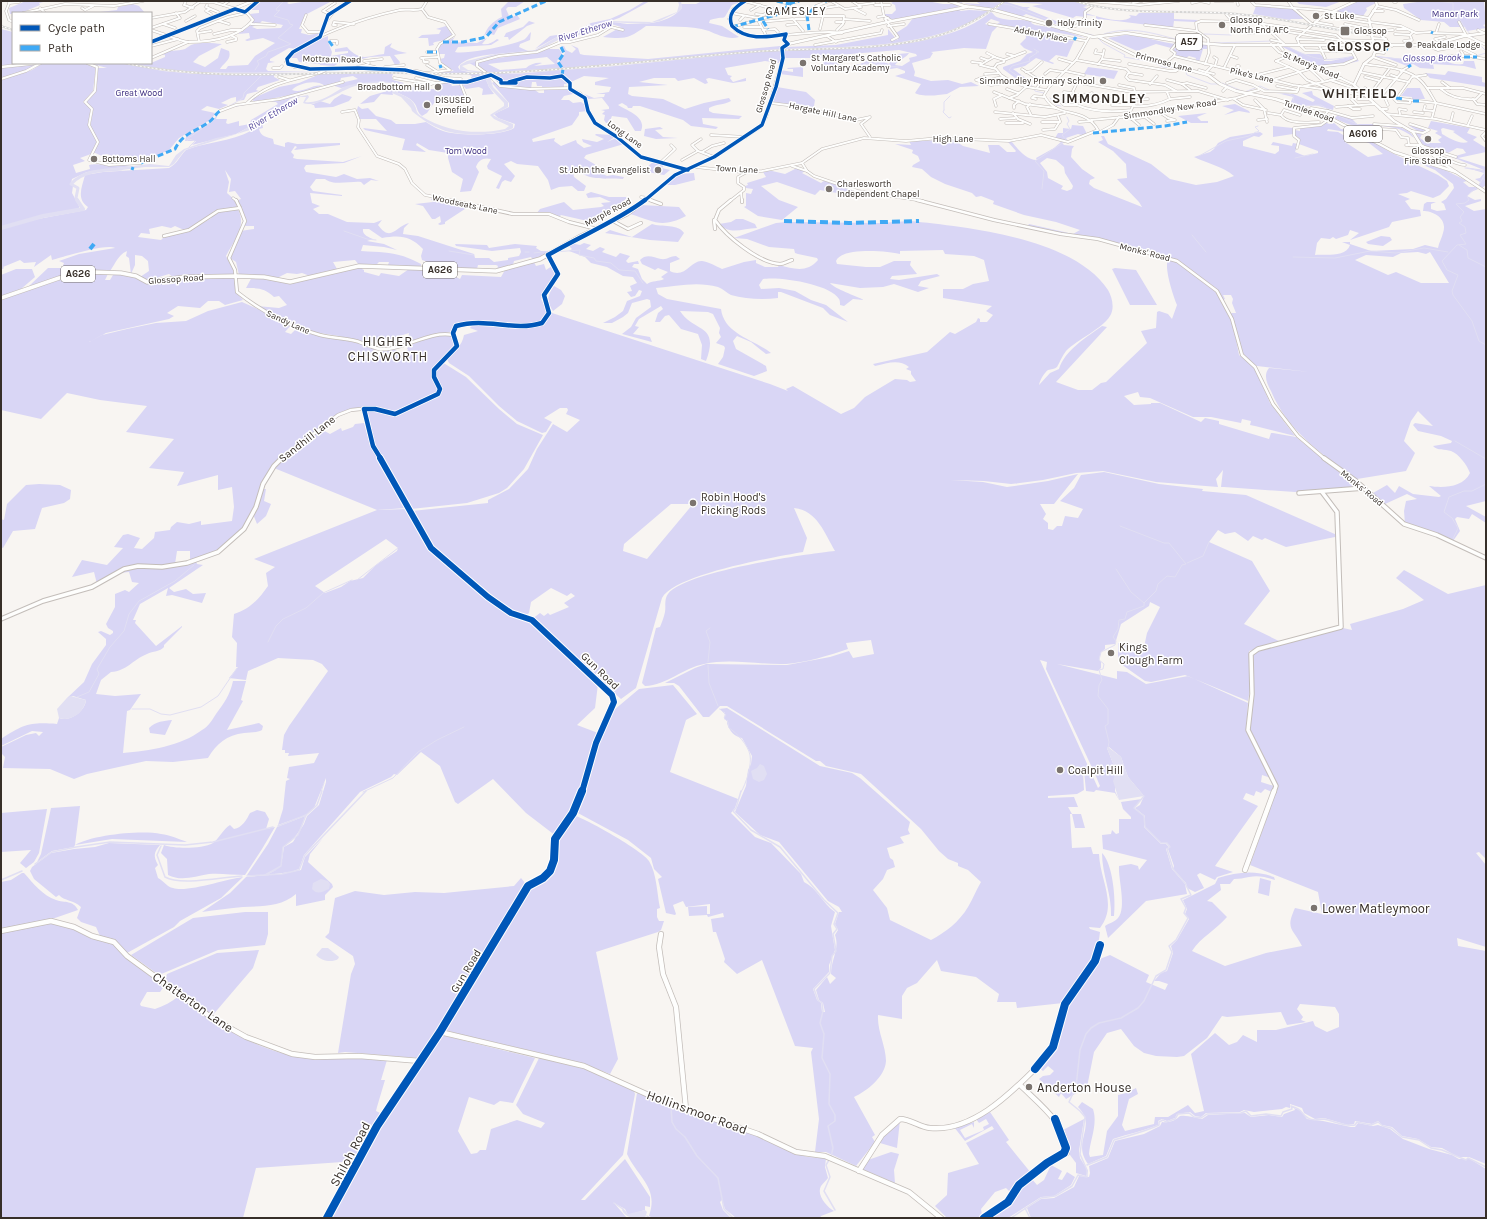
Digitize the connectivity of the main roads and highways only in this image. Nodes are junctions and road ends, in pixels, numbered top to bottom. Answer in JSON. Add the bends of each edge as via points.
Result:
{"nodes":[{"id":1,"x":252,"y":1,"type":"edge"},
{"id":2,"x":949,"y":1,"type":"edge"},
{"id":3,"x":1376,"y":1,"type":"edge"},
{"id":4,"x":968,"y":6,"type":"junction"},
{"id":5,"x":234,"y":8,"type":"junction"},
{"id":6,"x":1485,"y":33,"type":"edge"},
{"id":7,"x":167,"y":35,"type":"junction"},
{"id":8,"x":1099,"y":37,"type":"junction"},
{"id":9,"x":152,"y":41,"type":"edge"},
{"id":10,"x":1375,"y":46,"type":"junction"},
{"id":11,"x":29,"y":64,"type":"edge"},
{"id":12,"x":1,"y":67,"type":"edge"},
{"id":13,"x":1271,"y":98,"type":"joint"},
{"id":14,"x":694,"y":168,"type":"joint"},
{"id":15,"x":1456,"y":172,"type":"junction"},
{"id":16,"x":1486,"y":192,"type":"edge"},
{"id":17,"x":237,"y":276,"type":"joint"},
{"id":18,"x":1,"y":298,"type":"edge"}],
"edges":[{"from":1,"to":5,"type":"main road"},
{"from":1,"to":5,"type":"main road"},
{"from":2,"to":4,"type":"main road","number":"A57"},
{"from":3,"to":10,"type":"main road","via":[[1377,6],[1369,18]]},
{"from":4,"to":8,"type":"main road","number":"A57","via":[[1089,37]]},
{"from":4,"to":14,"type":"main road","name":"Glossop Road","number":"A626","bridge":true,"via":[[886,22],[782,47],[783,58],[764,123],[746,137]]},
{"from":5,"to":7,"type":"main road"},
{"from":5,"to":7,"type":"main road"},
{"from":6,"to":10,"type":"main road","number":"A57","via":[[1428,46]]},
{"from":7,"to":9,"type":"main road"},
{"from":8,"to":10,"type":"main road","number":"A57","via":[[1126,32],[1208,44]]},
{"from":8,"to":13,"type":"main road","name":"Primrose Lane","number":"A6016","via":[[1137,56],[1198,70],[1227,87]]},
{"from":10,"to":15,"type":"main road","via":[[1373,57],[1364,64],[1353,85],[1386,114],[1412,131],[1422,146]]},
{"from":11,"to":12,"type":"main road"},
{"from":13,"to":15,"type":"main road","name":"Turnlee Road","number":"A6016","via":[[1325,115],[1394,152]]},
{"from":14,"to":17,"type":"main road","name":"Marple Road","number":"A626","via":[[675,175],[632,211],[540,259],[496,271],[364,265],[292,282]]},
{"from":15,"to":16,"type":"main road"},
{"from":17,"to":18,"type":"main road","name":"Glossop Road","number":"A626","via":[[185,277],[149,282],[121,273],[93,272],[55,279]]}]}
